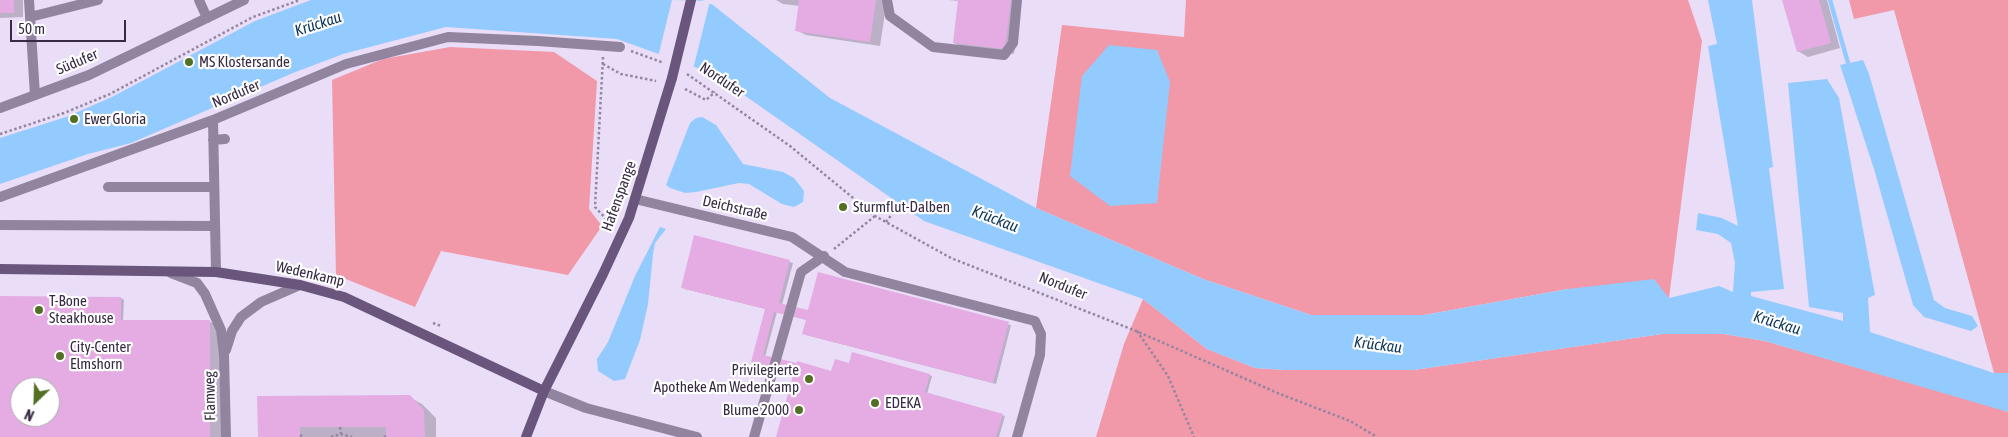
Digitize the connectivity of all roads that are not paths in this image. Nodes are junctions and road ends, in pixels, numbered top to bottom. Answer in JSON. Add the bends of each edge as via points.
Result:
{"nodes":[{"id":1,"x":29,"y":0,"type":"edge"},
{"id":2,"x":98,"y":0,"type":"edge"},
{"id":3,"x":199,"y":0,"type":"edge"},
{"id":4,"x":244,"y":0,"type":"edge"},
{"id":5,"x":691,"y":0,"type":"edge"},
{"id":6,"x":887,"y":0,"type":"edge"},
{"id":7,"x":1017,"y":0,"type":"edge"},
{"id":8,"x":30,"y":17,"type":"junction"},
{"id":9,"x":207,"y":18,"type":"junction"},
{"id":10,"x":620,"y":47,"type":"road end"},
{"id":11,"x":35,"y":95,"type":"junction"},
{"id":12,"x":0,"y":108,"type":"edge"},
{"id":13,"x":213,"y":120,"type":"junction"},
{"id":14,"x":225,"y":139,"type":"dead end"},
{"id":15,"x":214,"y":140,"type":"junction"},
{"id":16,"x":108,"y":187,"type":"dead end"},
{"id":17,"x":214,"y":187,"type":"junction"},
{"id":18,"x":0,"y":197,"type":"edge"},
{"id":19,"x":636,"y":199,"type":"junction"},
{"id":20,"x":0,"y":224,"type":"edge"},
{"id":21,"x":215,"y":226,"type":"junction"},
{"id":22,"x":824,"y":256,"type":"junction"},
{"id":23,"x":0,"y":269,"type":"edge"},
{"id":24,"x":153,"y":270,"type":"junction"},
{"id":25,"x":216,"y":272,"type":"junction"},
{"id":26,"x":300,"y":285,"type":"junction"},
{"id":27,"x":224,"y":355,"type":"junction"},
{"id":28,"x":544,"y":391,"type":"junction"},
{"id":29,"x":226,"y":437,"type":"edge"},
{"id":30,"x":526,"y":437,"type":"edge"},
{"id":31,"x":696,"y":437,"type":"edge"},
{"id":32,"x":754,"y":437,"type":"edge"},
{"id":33,"x":1018,"y":437,"type":"edge"}],
"edges":[{"from":1,"to":8,"type":"street"},
{"from":2,"to":8,"type":"street"},
{"from":3,"to":9,"type":"street"},
{"from":4,"to":9,"type":"street","name":"Südufer"},
{"from":5,"to":19,"type":"main road","name":"Hafenspange","bridge":true},
{"from":6,"to":7,"type":"street","via":[[890,16],[934,47],[1004,55],[1012,43]]},
{"from":8,"to":11,"type":"street"},
{"from":9,"to":11,"type":"street","name":"Südufer","via":[[89,75]]},
{"from":10,"to":13,"type":"street","name":"Nordufer","via":[[448,37],[346,64]]},
{"from":11,"to":12,"type":"street","name":"Südufer"},
{"from":13,"to":15,"type":"street"},
{"from":13,"to":18,"type":"street","name":"Nordufer"},
{"from":14,"to":15,"type":"street"},
{"from":15,"to":17,"type":"street"},
{"from":16,"to":17,"type":"street"},
{"from":17,"to":21,"type":"street"},
{"from":19,"to":22,"type":"street","name":"Deichstraße","via":[[792,237]]},
{"from":19,"to":28,"type":"main road","name":"Hafenspange","via":[[603,274]]},
{"from":20,"to":21,"type":"street"},
{"from":21,"to":25,"type":"street"},
{"from":22,"to":32,"type":"street","via":[[802,272]]},
{"from":22,"to":33,"type":"street","name":"Deichstraße","via":[[845,272],[1035,321],[1041,334],[1040,355]]},
{"from":23,"to":24,"type":"main road","name":"Wedenkamp"},
{"from":24,"to":25,"type":"main road","name":"Wedenkamp"},
{"from":24,"to":27,"type":"street","name":"Flamweg","via":[[178,274],[197,283],[221,330]]},
{"from":25,"to":26,"type":"main road","name":"Wedenkamp"},
{"from":26,"to":27,"type":"street","name":"Flamweg","via":[[261,302],[241,317],[232,330]]},
{"from":26,"to":28,"type":"main road","name":"Wedenkamp","via":[[344,297]]},
{"from":27,"to":29,"type":"street","name":"Flamweg"},
{"from":28,"to":30,"type":"main road"},
{"from":28,"to":31,"type":"street","via":[[595,411]]}]}
